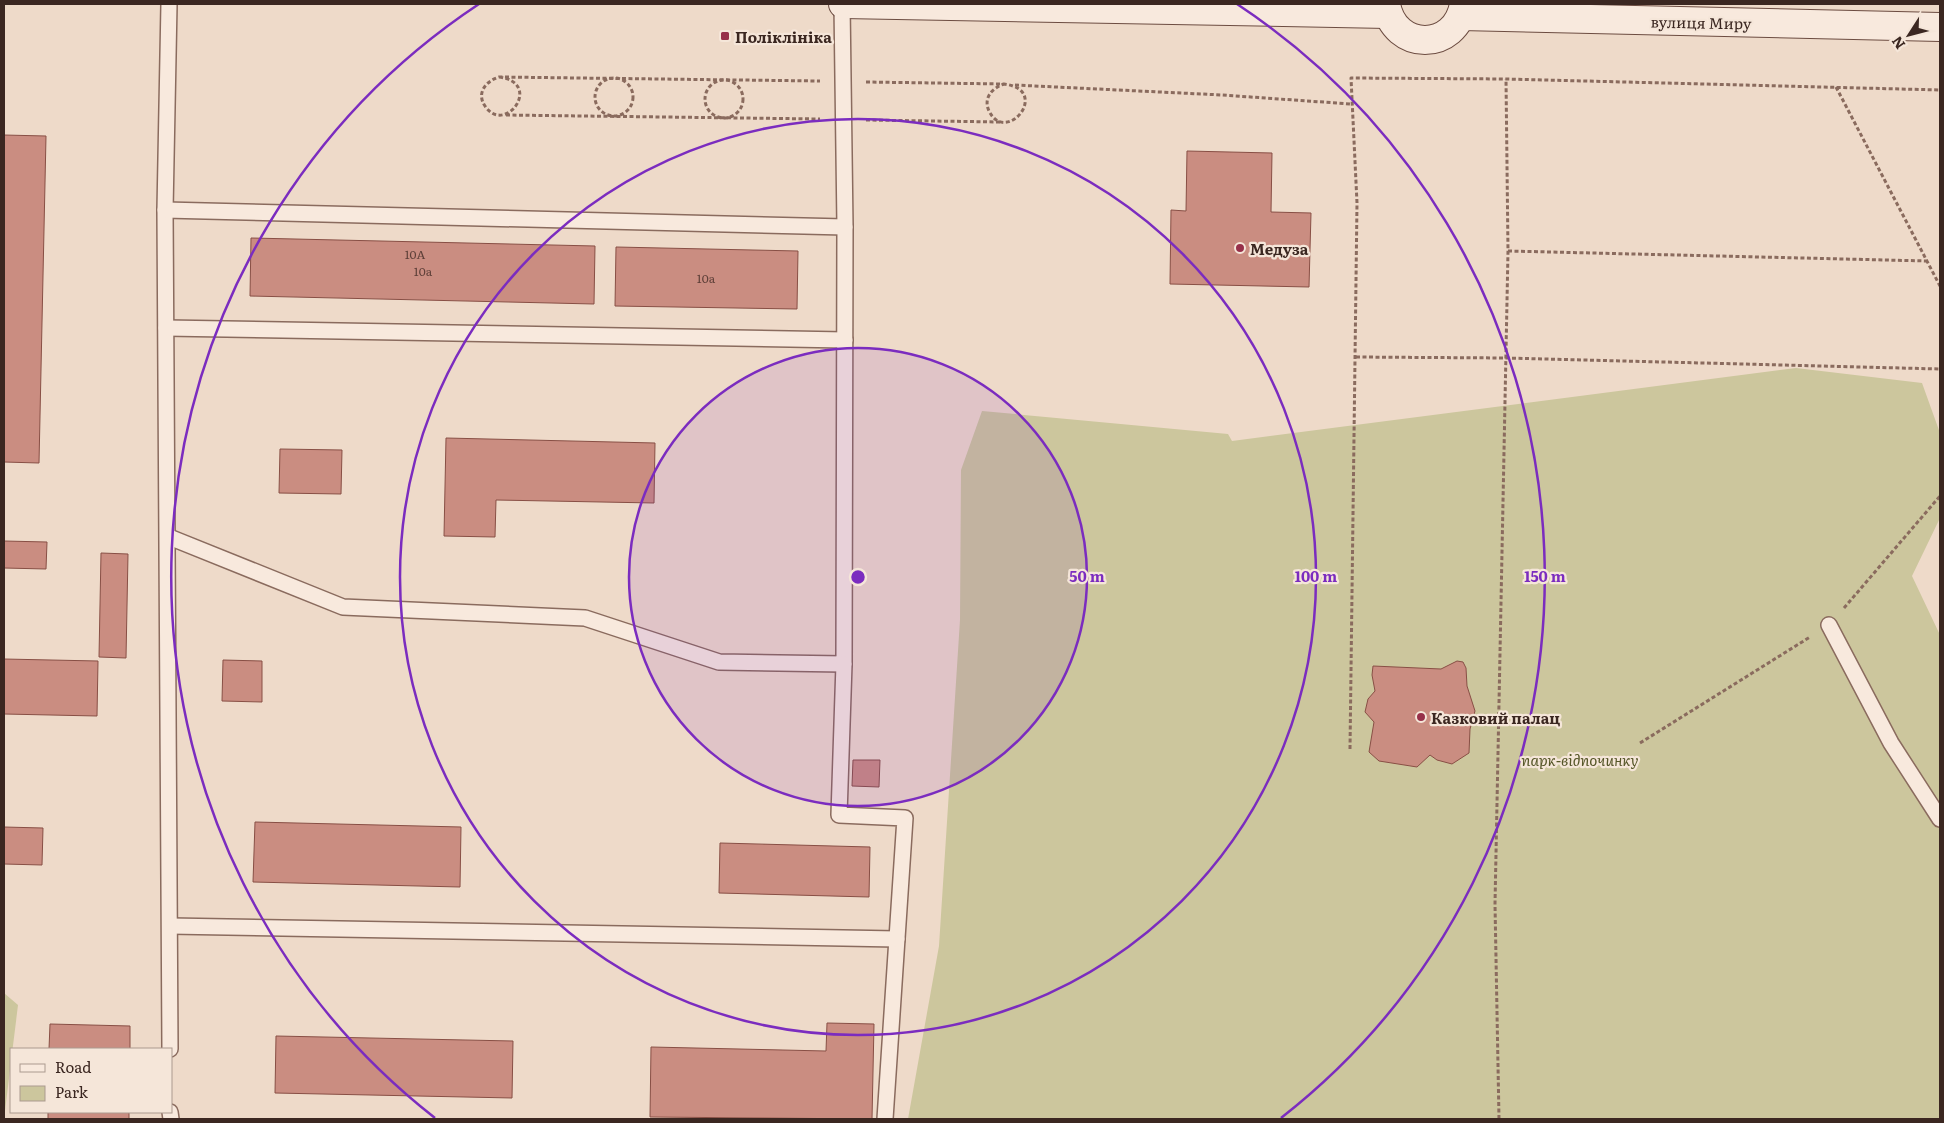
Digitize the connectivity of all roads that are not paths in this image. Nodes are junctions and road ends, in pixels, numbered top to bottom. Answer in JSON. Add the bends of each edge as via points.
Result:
{"nodes":[{"id":1,"x":169,"y":4,"type":"edge"},
{"id":2,"x":843,"y":4,"type":"edge"},
{"id":3,"x":1387,"y":9,"type":"edge"},
{"id":4,"x":1463,"y":10,"type":"edge"},
{"id":5,"x":1940,"y":27,"type":"edge"},
{"id":6,"x":165,"y":210,"type":"junction"},
{"id":7,"x":845,"y":227,"type":"junction"},
{"id":8,"x":166,"y":328,"type":"junction"},
{"id":9,"x":844,"y":340,"type":"junction"},
{"id":10,"x":169,"y":537,"type":"junction"},
{"id":11,"x":1829,"y":625,"type":"road end"},
{"id":12,"x":844,"y":664,"type":"junction"},
{"id":13,"x":1940,"y":820,"type":"edge"},
{"id":14,"x":170,"y":926,"type":"junction"},
{"id":15,"x":897,"y":939,"type":"junction"},
{"id":16,"x":170,"y":1048,"type":"edge"},
{"id":17,"x":885,"y":1119,"type":"edge"}],
"edges":[{"from":1,"to":6,"type":"lane"},
{"from":2,"to":3,"type":"main road"},
{"from":2,"to":7,"type":"lane"},
{"from":3,"to":4,"type":"main road","via":[[1394,26],[1417,40],[1431,40],[1449,32]]},
{"from":4,"to":5,"type":"main road","name":"вулиця Миру"},
{"from":6,"to":7,"type":"lane"},
{"from":6,"to":8,"type":"lane"},
{"from":7,"to":9,"type":"lane"},
{"from":8,"to":9,"type":"lane"},
{"from":8,"to":10,"type":"lane"},
{"from":9,"to":12,"type":"lane"},
{"from":10,"to":12,"type":"lane","via":[[343,607],[585,618],[719,662]]},
{"from":10,"to":14,"type":"lane"},
{"from":11,"to":13,"type":"lane","via":[[1891,744]]},
{"from":12,"to":15,"type":"lane","via":[[839,815],[905,818]]},
{"from":14,"to":15,"type":"lane"},
{"from":14,"to":16,"type":"lane"},
{"from":15,"to":17,"type":"lane"}]}
